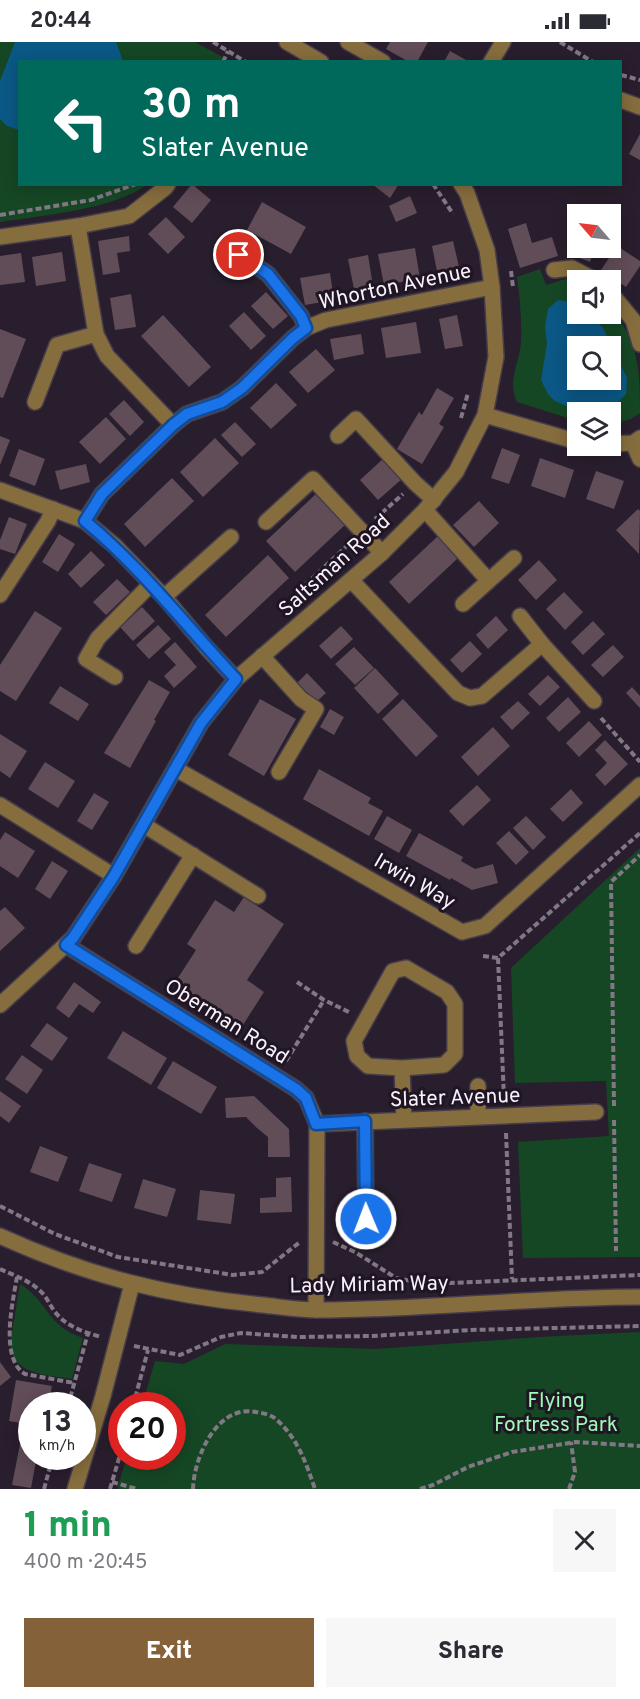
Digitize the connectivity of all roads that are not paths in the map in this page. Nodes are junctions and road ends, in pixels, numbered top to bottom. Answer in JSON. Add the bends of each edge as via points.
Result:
{"nodes":[{"id":1,"x":287,"y":42,"type":"edge"},
{"id":2,"x":348,"y":42,"type":"edge"},
{"id":3,"x":503,"y":42,"type":"edge"},
{"id":4,"x":359,"y":56,"type":"edge"},
{"id":5,"x":318,"y":60,"type":"edge"},
{"id":6,"x":375,"y":60,"type":"edge"},
{"id":7,"x":492,"y":60,"type":"edge"},
{"id":8,"x":622,"y":100,"type":"edge"},
{"id":9,"x":640,"y":107,"type":"edge"},
{"id":10,"x":166,"y":186,"type":"edge"},
{"id":11,"x":462,"y":186,"type":"edge"},
{"id":12,"x":78,"y":226,"type":"junction"},
{"id":13,"x":0,"y":237,"type":"edge"},
{"id":14,"x":239,"y":255,"type":"dead end"},
{"id":15,"x":554,"y":270,"type":"dead end"},
{"id":16,"x":576,"y":270,"type":"edge"},
{"id":17,"x":492,"y":287,"type":"junction"},
{"id":18,"x":621,"y":305,"type":"edge"},
{"id":19,"x":306,"y":328,"type":"junction"},
{"id":20,"x":96,"y":334,"type":"junction"},
{"id":21,"x":640,"y":344,"type":"edge"},
{"id":22,"x":35,"y":402,"type":"dead end"},
{"id":23,"x":485,"y":415,"type":"junction"},
{"id":24,"x":173,"y":425,"type":"junction"},
{"id":25,"x":338,"y":436,"type":"dead end"},
{"id":26,"x":567,"y":439,"type":"edge"},
{"id":27,"x":637,"y":440,"type":"edge"},
{"id":28,"x":621,"y":442,"type":"edge"},
{"id":29,"x":640,"y":459,"type":"edge"},
{"id":30,"x":0,"y":490,"type":"edge"},
{"id":31,"x":429,"y":505,"type":"junction"},
{"id":32,"x":53,"y":509,"type":"junction"},
{"id":33,"x":85,"y":521,"type":"junction"},
{"id":34,"x":267,"y":522,"type":"dead end"},
{"id":35,"x":231,"y":537,"type":"dead end"},
{"id":36,"x":382,"y":553,"type":"junction"},
{"id":37,"x":514,"y":558,"type":"dead end"},
{"id":38,"x":351,"y":580,"type":"junction"},
{"id":39,"x":488,"y":580,"type":"junction"},
{"id":40,"x":151,"y":584,"type":"junction"},
{"id":41,"x":0,"y":595,"type":"edge"},
{"id":42,"x":164,"y":597,"type":"junction"},
{"id":43,"x":463,"y":604,"type":"dead end"},
{"id":44,"x":520,"y":616,"type":"dead end"},
{"id":45,"x":542,"y":644,"type":"junction"},
{"id":46,"x":262,"y":656,"type":"junction"},
{"id":47,"x":115,"y":677,"type":"dead end"},
{"id":48,"x":236,"y":679,"type":"junction"},
{"id":49,"x":594,"y":701,"type":"road end"},
{"id":50,"x":176,"y":769,"type":"junction"},
{"id":51,"x":279,"y":772,"type":"dead end"},
{"id":52,"x":640,"y":785,"type":"edge"},
{"id":53,"x":0,"y":805,"type":"edge"},
{"id":54,"x":144,"y":825,"type":"junction"},
{"id":55,"x":193,"y":855,"type":"junction"},
{"id":56,"x":114,"y":876,"type":"junction"},
{"id":57,"x":258,"y":896,"type":"dead end"},
{"id":58,"x":70,"y":941,"type":"junction"},
{"id":59,"x":136,"y":946,"type":"dead end"},
{"id":60,"x":0,"y":1005,"type":"edge"},
{"id":61,"x":402,"y":1068,"type":"junction"},
{"id":62,"x":478,"y":1086,"type":"dead end"},
{"id":63,"x":596,"y":1112,"type":"dead end"},
{"id":64,"x":478,"y":1116,"type":"junction"},
{"id":65,"x":404,"y":1120,"type":"junction"},
{"id":66,"x":365,"y":1121,"type":"junction"},
{"id":67,"x":316,"y":1124,"type":"junction"},
{"id":68,"x":366,"y":1219,"type":"dead end"},
{"id":69,"x":0,"y":1236,"type":"edge"},
{"id":70,"x":132,"y":1284,"type":"junction"},
{"id":71,"x":640,"y":1297,"type":"edge"},
{"id":72,"x":315,"y":1310,"type":"junction"},
{"id":73,"x":79,"y":1488,"type":"edge"}],
"edges":[{"from":1,"to":5,"type":"street"},
{"from":2,"to":4,"type":"street"},
{"from":3,"to":7,"type":"street"},
{"from":4,"to":6,"type":"street"},
{"from":8,"to":9,"type":"street"},
{"from":10,"to":12,"type":"street","via":[[129,216]]},
{"from":11,"to":17,"type":"street","name":"Saltsman Road","via":[[487,250]]},
{"from":12,"to":13,"type":"street"},
{"from":12,"to":20,"type":"street"},
{"from":14,"to":19,"type":"street","name":"Whorton Avenue","via":[[268,274]]},
{"from":15,"to":16,"type":"street"},
{"from":17,"to":19,"type":"street","name":"Whorton Avenue","via":[[326,320]]},
{"from":17,"to":23,"type":"street","name":"Saltsman Road","via":[[496,357]]},
{"from":18,"to":21,"type":"street","via":[[633,320]]},
{"from":19,"to":24,"type":"street","name":"Whorton Avenue","via":[[242,388],[222,402],[187,414]]},
{"from":20,"to":22,"type":"street","via":[[57,345]]},
{"from":20,"to":24,"type":"street","via":[[107,356]]},
{"from":23,"to":26,"type":"street"},
{"from":23,"to":31,"type":"street","name":"Saltsman Road","via":[[456,472]]},
{"from":24,"to":33,"type":"street","name":"Whorton Avenue","via":[[102,494]]},
{"from":25,"to":31,"type":"street","via":[[356,419],[415,483]]},
{"from":27,"to":28,"type":"street"},
{"from":27,"to":29,"type":"street"},
{"from":30,"to":32,"type":"street"},
{"from":31,"to":36,"type":"street","name":"Saltsman Road"},
{"from":31,"to":39,"type":"street"},
{"from":32,"to":33,"type":"street"},
{"from":32,"to":41,"type":"street"},
{"from":33,"to":40,"type":"street"},
{"from":34,"to":36,"type":"street","via":[[313,479]]},
{"from":35,"to":42,"type":"street"},
{"from":36,"to":38,"type":"street","name":"Saltsman Road"},
{"from":37,"to":39,"type":"street"},
{"from":38,"to":45,"type":"street","via":[[458,693],[470,698],[482,696]]},
{"from":38,"to":46,"type":"street","name":"Saltsman Road"},
{"from":39,"to":43,"type":"street"},
{"from":40,"to":42,"type":"street"},
{"from":40,"to":47,"type":"street","via":[[98,638],[86,659]]},
{"from":42,"to":48,"type":"street"},
{"from":44,"to":45,"type":"street"},
{"from":45,"to":49,"type":"street"},
{"from":46,"to":48,"type":"street","name":"Saltsman Road"},
{"from":46,"to":51,"type":"street","via":[[301,699],[316,709]]},
{"from":48,"to":50,"type":"street","name":"Saltsman Road","via":[[201,723]]},
{"from":50,"to":52,"type":"street","name":"Irwin Way","via":[[462,932],[485,926]]},
{"from":50,"to":54,"type":"street","name":"Saltsman Road"},
{"from":53,"to":56,"type":"street"},
{"from":54,"to":55,"type":"street"},
{"from":54,"to":56,"type":"street","name":"Saltsman Road"},
{"from":55,"to":57,"type":"street"},
{"from":55,"to":59,"type":"street"},
{"from":56,"to":58,"type":"street","name":"Saltsman Road"},
{"from":58,"to":60,"type":"street","name":"Saltsman Road"},
{"from":58,"to":67,"type":"street","name":"Oberman Road","via":[[296,1089],[306,1098]]},
{"from":61,"to":61,"type":"street","via":[[368,1066],[357,1056],[354,1041],[393,971],[406,968],[447,992],[454,1005],[455,1054],[444,1065]]},
{"from":61,"to":65,"type":"street"},
{"from":62,"to":64,"type":"street"},
{"from":63,"to":64,"type":"street","name":"Slater Avenue"},
{"from":64,"to":65,"type":"street","name":"Slater Avenue"},
{"from":65,"to":66,"type":"street","name":"Slater Avenue"},
{"from":66,"to":67,"type":"street","name":"Slater Avenue"},
{"from":66,"to":68,"type":"street"},
{"from":67,"to":72,"type":"street","name":"Oberman Road"},
{"from":69,"to":70,"type":"street","name":"Lady Miriam Way","via":[[51,1259]]},
{"from":70,"to":72,"type":"street","name":"Lady Miriam Way","via":[[181,1295]]},
{"from":70,"to":73,"type":"street"},
{"from":71,"to":72,"type":"street","name":"Lady Miriam Way"}]}
